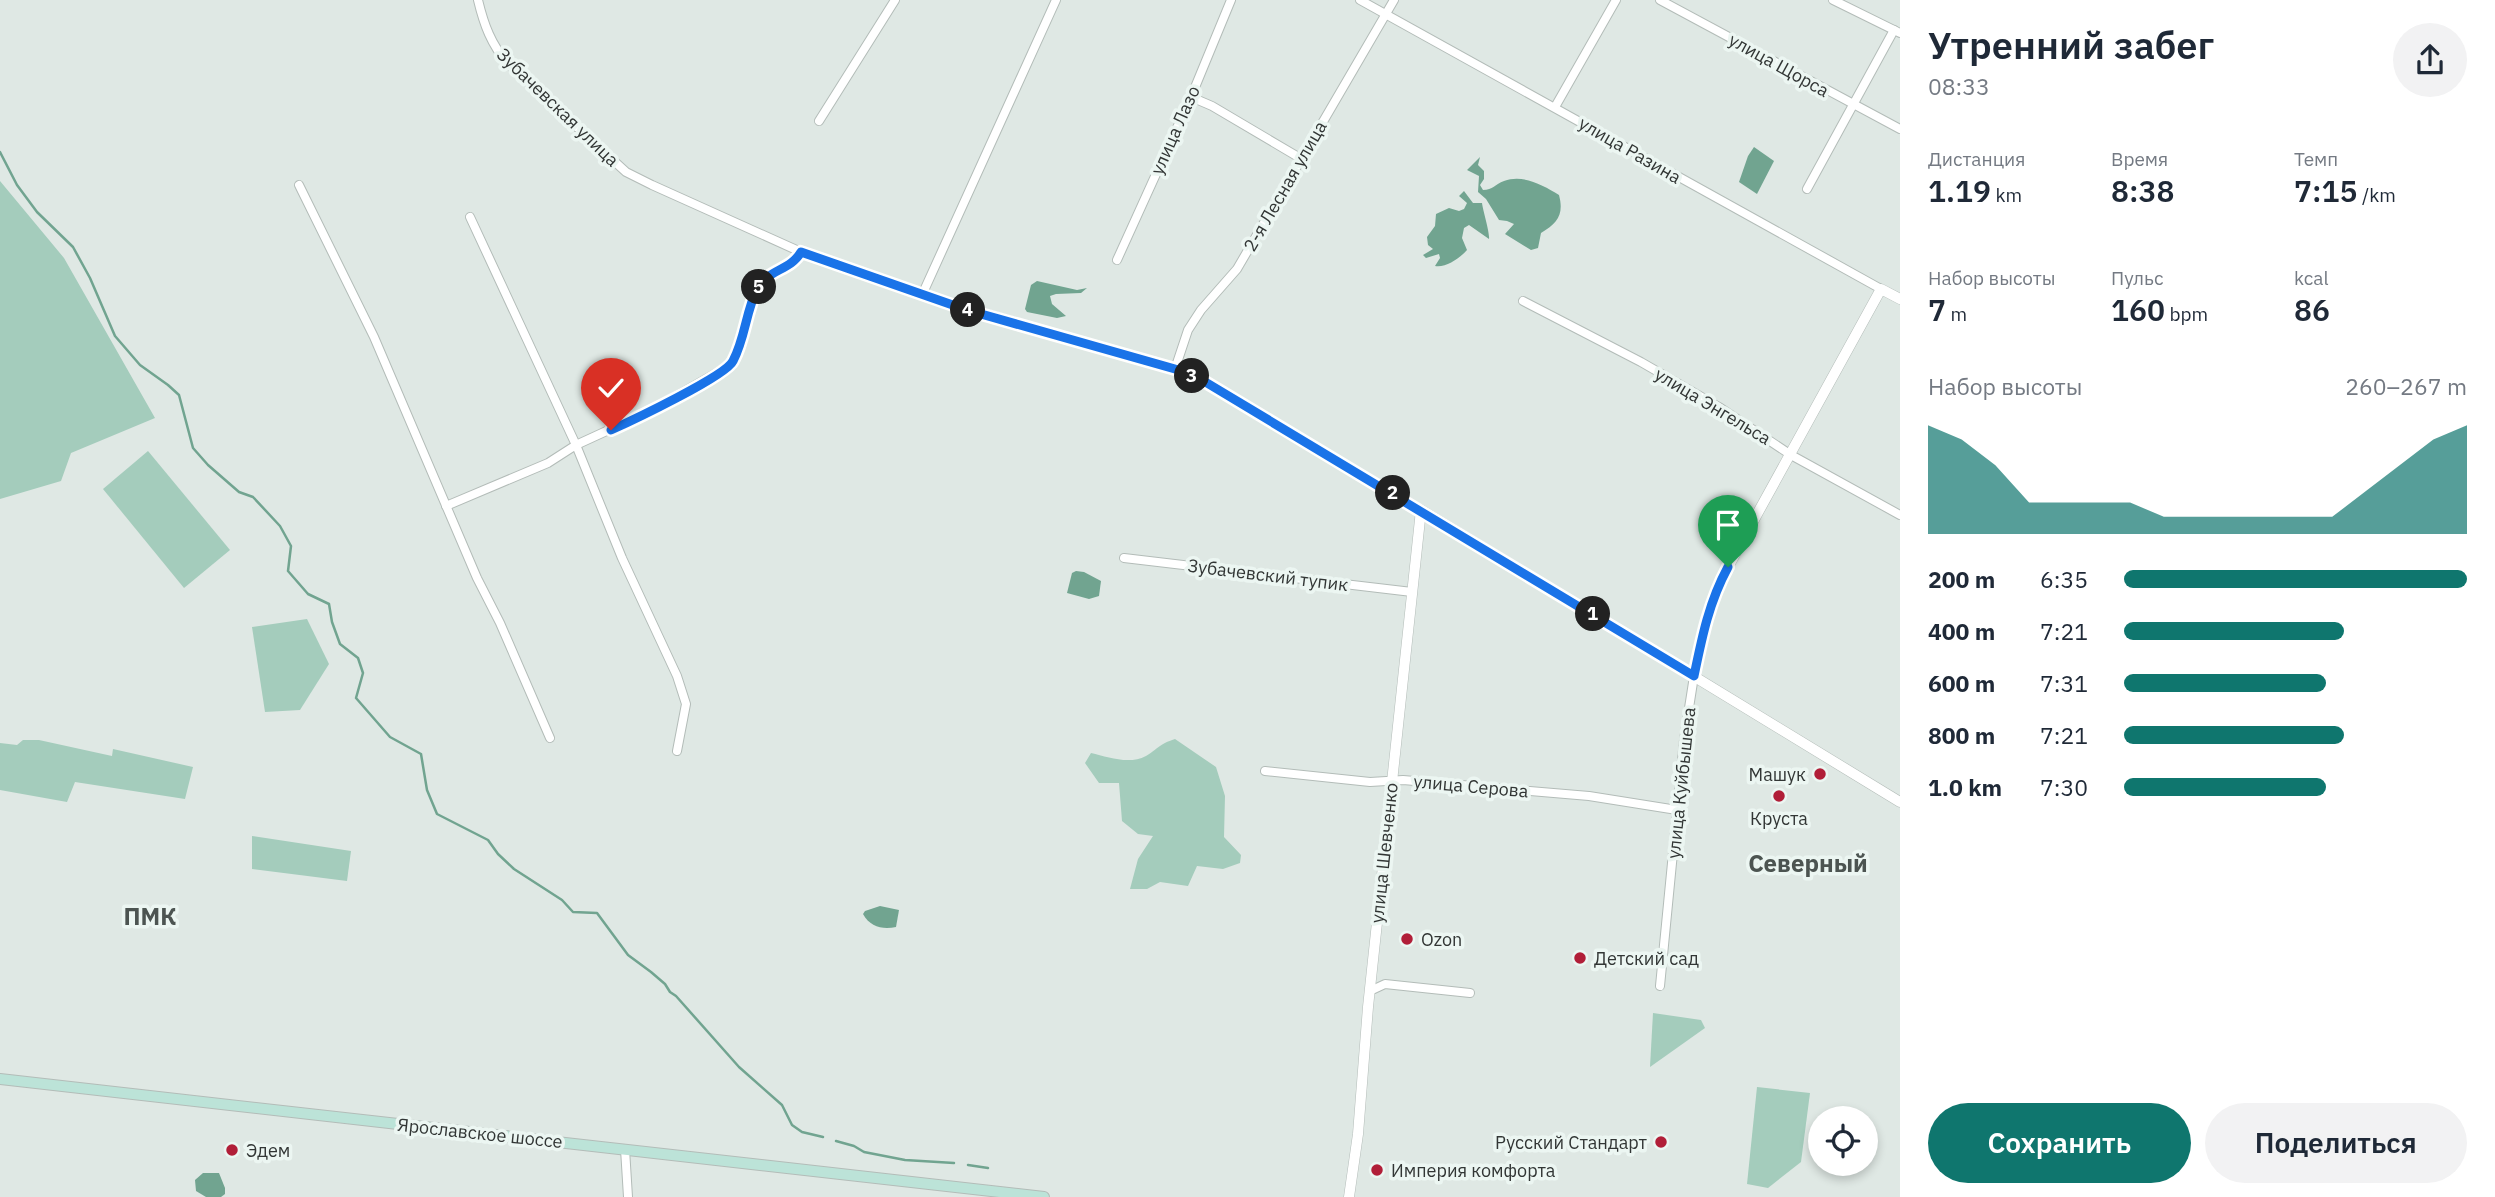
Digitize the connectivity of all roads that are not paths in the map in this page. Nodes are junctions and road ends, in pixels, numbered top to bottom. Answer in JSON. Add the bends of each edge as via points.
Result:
{"nodes":[{"id":1,"x":478,"y":0,"type":"edge"},
{"id":2,"x":895,"y":0,"type":"edge"},
{"id":3,"x":1056,"y":0,"type":"edge"},
{"id":4,"x":1231,"y":0,"type":"edge"},
{"id":5,"x":1360,"y":0,"type":"edge"},
{"id":6,"x":1394,"y":0,"type":"edge"},
{"id":7,"x":1616,"y":0,"type":"edge"},
{"id":8,"x":1660,"y":0,"type":"edge"},
{"id":9,"x":1833,"y":0,"type":"edge"},
{"id":10,"x":1385,"y":14,"type":"junction"},
{"id":11,"x":1897,"y":32,"type":"edge"},
{"id":12,"x":1191,"y":97,"type":"junction"},
{"id":13,"x":1853,"y":106,"type":"junction"},
{"id":14,"x":1555,"y":107,"type":"junction"},
{"id":15,"x":819,"y":121,"type":"dead end"},
{"id":16,"x":1900,"y":129,"type":"edge"},
{"id":17,"x":1300,"y":159,"type":"junction"},
{"id":18,"x":299,"y":186,"type":"dead end"},
{"id":19,"x":1807,"y":189,"type":"dead end"},
{"id":20,"x":470,"y":217,"type":"dead end"},
{"id":21,"x":801,"y":252,"type":"junction"},
{"id":22,"x":1117,"y":260,"type":"dead end"},
{"id":23,"x":1881,"y":289,"type":"junction"},
{"id":24,"x":922,"y":295,"type":"junction"},
{"id":25,"x":1900,"y":299,"type":"edge"},
{"id":26,"x":1524,"y":301,"type":"dead end"},
{"id":27,"x":1175,"y":369,"type":"junction"},
{"id":28,"x":576,"y":445,"type":"junction"},
{"id":29,"x":1791,"y":455,"type":"junction"},
{"id":30,"x":446,"y":506,"type":"junction"},
{"id":31,"x":1421,"y":510,"type":"junction"},
{"id":32,"x":1900,"y":515,"type":"edge"},
{"id":33,"x":1124,"y":558,"type":"dead end"},
{"id":34,"x":1412,"y":592,"type":"junction"},
{"id":35,"x":1694,"y":676,"type":"junction"},
{"id":36,"x":550,"y":738,"type":"dead end"},
{"id":37,"x":677,"y":751,"type":"dead end"},
{"id":38,"x":1265,"y":771,"type":"dead end"},
{"id":39,"x":1391,"y":781,"type":"junction"},
{"id":40,"x":1900,"y":802,"type":"edge"},
{"id":41,"x":1677,"y":810,"type":"junction"},
{"id":42,"x":1660,"y":986,"type":"dead end"},
{"id":43,"x":1370,"y":991,"type":"junction"},
{"id":44,"x":1471,"y":993,"type":"dead end"},
{"id":45,"x":0,"y":1079,"type":"edge"},
{"id":46,"x":625,"y":1149,"type":"junction"},
{"id":47,"x":961,"y":1192,"type":"edge"},
{"id":48,"x":628,"y":1197,"type":"edge"},
{"id":49,"x":1044,"y":1197,"type":"edge"},
{"id":50,"x":1349,"y":1197,"type":"edge"}],
"edges":[{"from":1,"to":21,"type":"street","name":"Зубачевская улица","via":[[485,28],[508,64],[626,172]]},
{"from":2,"to":15,"type":"street"},
{"from":3,"to":24,"type":"street"},
{"from":4,"to":12,"type":"street","name":"улица Лазо"},
{"from":5,"to":10,"type":"street","name":"улица Разина"},
{"from":6,"to":10,"type":"street","name":"2-я Лесная улица"},
{"from":7,"to":14,"type":"street"},
{"from":8,"to":13,"type":"street","name":"улица Щорса"},
{"from":9,"to":11,"type":"street"},
{"from":10,"to":14,"type":"street","name":"улица Разина"},
{"from":10,"to":17,"type":"street","name":"2-я Лесная улица"},
{"from":11,"to":13,"type":"street"},
{"from":12,"to":17,"type":"street"},
{"from":12,"to":22,"type":"street","name":"улица Лазо"},
{"from":13,"to":16,"type":"street","name":"улица Щорса"},
{"from":13,"to":19,"type":"street"},
{"from":14,"to":23,"type":"street","name":"улица Разина"},
{"from":17,"to":27,"type":"street","name":"2-я Лесная улица","via":[[1237,269],[1188,330]]},
{"from":18,"to":30,"type":"street","via":[[374,337]]},
{"from":20,"to":28,"type":"street"},
{"from":21,"to":24,"type":"street","name":"Зубачевская улица"},
{"from":21,"to":28,"type":"street","via":[[795,263],[769,275],[757,289],[732,364],[650,411]]},
{"from":23,"to":25,"type":"street","name":"улица Разина"},
{"from":23,"to":29,"type":"street","name":"улица Куйбышева"},
{"from":24,"to":27,"type":"street","name":"Зубачевская улица"},
{"from":26,"to":29,"type":"street","name":"улица Энгельса","via":[[1663,375]]},
{"from":27,"to":31,"type":"street","name":"Зубачевская улица","via":[[1207,383]]},
{"from":28,"to":30,"type":"street","via":[[548,463]]},
{"from":28,"to":37,"type":"street","via":[[677,676],[686,704]]},
{"from":29,"to":32,"type":"street","name":"улица Энгельса"},
{"from":29,"to":35,"type":"street","name":"улица Куйбышева","via":[[1715,591]]},
{"from":30,"to":36,"type":"street"},
{"from":31,"to":34,"type":"street","name":"улица Шевченко"},
{"from":31,"to":35,"type":"street","name":"Зубачевская улица"},
{"from":33,"to":34,"type":"street","name":"Зубачевский тупик"},
{"from":34,"to":39,"type":"street","name":"улица Шевченко"},
{"from":35,"to":40,"type":"street","name":"Зубачевская улица"},
{"from":35,"to":41,"type":"street","name":"улица Куйбышева"},
{"from":38,"to":39,"type":"street","name":"улица Серова"},
{"from":39,"to":41,"type":"street","name":"улица Серова","via":[[1589,796]]},
{"from":39,"to":43,"type":"street","name":"улица Шевченко"},
{"from":41,"to":42,"type":"street","name":"улица Куйбышева"},
{"from":43,"to":44,"type":"street","via":[[1385,984]]},
{"from":43,"to":50,"type":"street","name":"улица Шевченко"},
{"from":45,"to":46,"type":"main road","name":"Ярославское шоссе"},
{"from":46,"to":47,"type":"main road","name":"Ярославское шоссе"},
{"from":46,"to":48,"type":"street"},
{"from":47,"to":49,"type":"main road","name":"Ярославское шоссе"}]}
